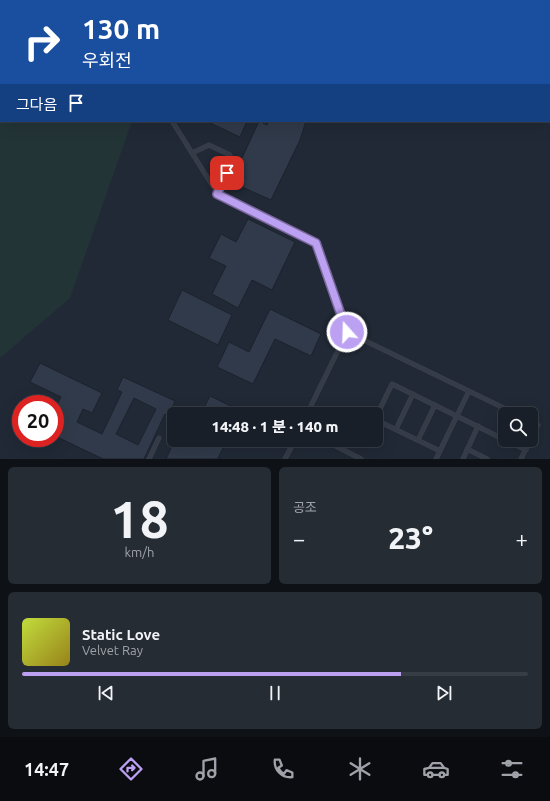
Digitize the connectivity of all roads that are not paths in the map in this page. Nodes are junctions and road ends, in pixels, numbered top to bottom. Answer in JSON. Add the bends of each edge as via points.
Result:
{"nodes":[{"id":1,"x":173,"y":122,"type":"edge"},
{"id":2,"x":192,"y":153,"type":"junction"},
{"id":3,"x":217,"y":194,"type":"junction"},
{"id":4,"x":347,"y":332,"type":"junction"},
{"id":5,"x":469,"y":391,"type":"junction"},
{"id":6,"x":413,"y":394,"type":"junction"},
{"id":7,"x":434,"y":405,"type":"junction"},
{"id":8,"x":310,"y":407,"type":"edge"},
{"id":9,"x":381,"y":407,"type":"edge"},
{"id":10,"x":502,"y":407,"type":"edge"},
{"id":11,"x":456,"y":416,"type":"junction"},
{"id":12,"x":383,"y":422,"type":"edge"},
{"id":13,"x":478,"y":426,"type":"junction"},
{"id":14,"x":396,"y":430,"type":"junction"},
{"id":15,"x":498,"y":436,"type":"edge"},
{"id":16,"x":159,"y":438,"type":"dead end"},
{"id":17,"x":418,"y":440,"type":"junction"},
{"id":18,"x":291,"y":447,"type":"edge"},
{"id":19,"x":338,"y":447,"type":"edge"},
{"id":20,"x":520,"y":447,"type":"edge"},
{"id":21,"x":527,"y":447,"type":"edge"},
{"id":22,"x":467,"y":449,"type":"junction"},
{"id":23,"x":526,"y":450,"type":"junction"},
{"id":24,"x":440,"y":451,"type":"junction"},
{"id":25,"x":149,"y":459,"type":"edge"},
{"id":26,"x":285,"y":459,"type":"edge"},
{"id":27,"x":361,"y":459,"type":"edge"},
{"id":28,"x":436,"y":459,"type":"edge"},
{"id":29,"x":463,"y":459,"type":"edge"},
{"id":30,"x":488,"y":459,"type":"edge"},
{"id":31,"x":521,"y":459,"type":"edge"}],
"edges":[{"from":1,"to":2,"type":"lane"},
{"from":2,"to":3,"type":"lane"},
{"from":2,"to":3,"type":"lane","via":[[209,145],[230,155],[232,163]]},
{"from":3,"to":4,"type":"lane","via":[[316,243]]},
{"from":4,"to":5,"type":"lane"},
{"from":4,"to":8,"type":"lane"},
{"from":5,"to":10,"type":"lane"},
{"from":5,"to":11,"type":"lane"},
{"from":6,"to":7,"type":"lane"},
{"from":6,"to":9,"type":"lane","via":[[392,384]]},
{"from":6,"to":14,"type":"lane"},
{"from":7,"to":11,"type":"lane"},
{"from":7,"to":17,"type":"lane"},
{"from":11,"to":13,"type":"lane"},
{"from":11,"to":24,"type":"lane"},
{"from":12,"to":14,"type":"lane"},
{"from":13,"to":15,"type":"lane"},
{"from":13,"to":22,"type":"lane"},
{"from":14,"to":17,"type":"lane"},
{"from":16,"to":25,"type":"lane"},
{"from":17,"to":24,"type":"lane"},
{"from":18,"to":26,"type":"lane"},
{"from":19,"to":27,"type":"lane"},
{"from":20,"to":23,"type":"lane"},
{"from":21,"to":23,"type":"lane"},
{"from":22,"to":29,"type":"lane"},
{"from":22,"to":30,"type":"lane"},
{"from":23,"to":31,"type":"lane"},
{"from":24,"to":28,"type":"lane"}]}
